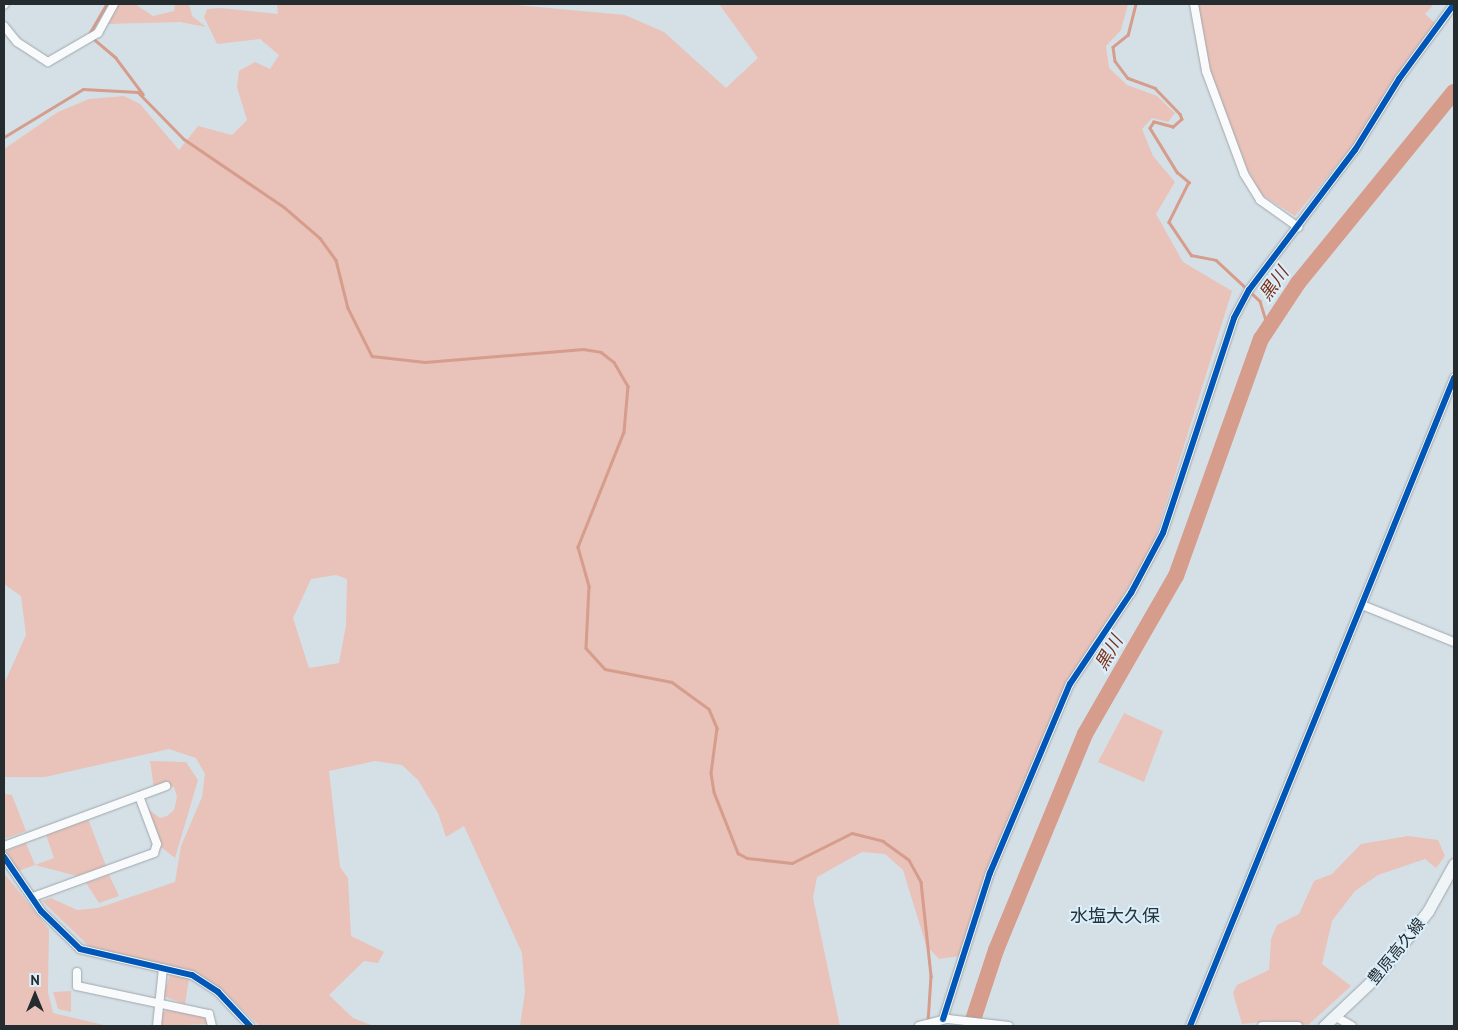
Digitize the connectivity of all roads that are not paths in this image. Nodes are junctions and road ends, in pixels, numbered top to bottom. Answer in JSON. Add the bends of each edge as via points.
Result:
{"nodes":[{"id":1,"x":114,"y":4,"type":"edge"},
{"id":2,"x":1194,"y":4,"type":"edge"},
{"id":3,"x":1454,"y":4,"type":"edge"},
{"id":4,"x":4,"y":26,"type":"edge"},
{"id":5,"x":1298,"y":227,"type":"junction"},
{"id":6,"x":1454,"y":378,"type":"edge"},
{"id":7,"x":1362,"y":605,"type":"junction"},
{"id":8,"x":1454,"y":642,"type":"edge"},
{"id":9,"x":166,"y":786,"type":"dead end"},
{"id":10,"x":139,"y":796,"type":"junction"},
{"id":11,"x":4,"y":846,"type":"edge"},
{"id":12,"x":4,"y":857,"type":"edge"},
{"id":13,"x":1454,"y":864,"type":"edge"},
{"id":14,"x":33,"y":897,"type":"junction"},
{"id":15,"x":163,"y":968,"type":"junction"},
{"id":16,"x":77,"y":972,"type":"dead end"},
{"id":17,"x":156,"y":1004,"type":"junction"},
{"id":18,"x":1336,"y":1017,"type":"junction"},
{"id":19,"x":944,"y":1019,"type":"junction"},
{"id":20,"x":156,"y":1026,"type":"edge"},
{"id":21,"x":212,"y":1026,"type":"edge"},
{"id":22,"x":250,"y":1026,"type":"edge"},
{"id":23,"x":920,"y":1026,"type":"edge"},
{"id":24,"x":1009,"y":1026,"type":"edge"},
{"id":25,"x":1190,"y":1026,"type":"edge"},
{"id":26,"x":1262,"y":1026,"type":"edge"},
{"id":27,"x":1298,"y":1026,"type":"edge"},
{"id":28,"x":1324,"y":1026,"type":"edge"},
{"id":29,"x":1352,"y":1026,"type":"edge"}],
"edges":[{"from":1,"to":4,"type":"street","via":[[98,33],[48,62],[18,42]]},
{"from":2,"to":5,"type":"street","via":[[1206,71],[1244,174],[1260,200]]},
{"from":3,"to":5,"type":"street"},
{"from":5,"to":19,"type":"street","via":[[1249,290],[1234,318],[1163,533],[1131,593],[1070,684],[990,873]]},
{"from":6,"to":7,"type":"street"},
{"from":7,"to":8,"type":"street"},
{"from":7,"to":25,"type":"street"},
{"from":9,"to":10,"type":"street"},
{"from":10,"to":11,"type":"street"},
{"from":10,"to":14,"type":"street","via":[[157,844],[154,853]]},
{"from":12,"to":14,"type":"street"},
{"from":13,"to":18,"type":"main road","name":"豊原高久線","via":[[1404,942]]},
{"from":14,"to":15,"type":"street","via":[[80,949]]},
{"from":15,"to":17,"type":"street"},
{"from":15,"to":22,"type":"street","via":[[192,975],[210,986]]},
{"from":16,"to":17,"type":"street","via":[[76,986]]},
{"from":17,"to":20,"type":"street"},
{"from":17,"to":21,"type":"street","via":[[209,1014]]},
{"from":18,"to":28,"type":"main road","name":"豊原高久線"},
{"from":18,"to":29,"type":"street"},
{"from":19,"to":23,"type":"street"},
{"from":19,"to":24,"type":"street"},
{"from":26,"to":27,"type":"street"}]}
